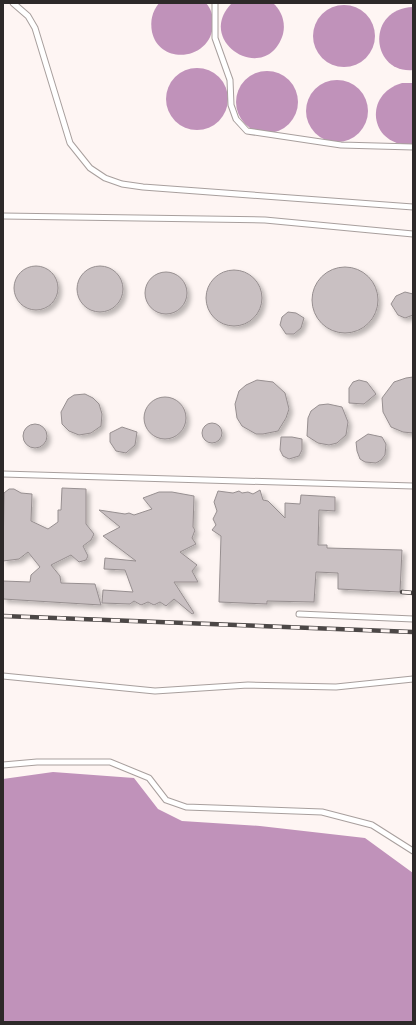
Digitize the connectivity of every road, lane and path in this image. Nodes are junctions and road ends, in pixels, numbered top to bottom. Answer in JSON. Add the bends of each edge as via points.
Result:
{"nodes":[{"id":1,"x":13,"y":3,"type":"edge"},
{"id":2,"x":215,"y":3,"type":"edge"},
{"id":3,"x":413,"y":147,"type":"edge"},
{"id":4,"x":413,"y":207,"type":"edge"},
{"id":5,"x":3,"y":216,"type":"edge"},
{"id":6,"x":413,"y":234,"type":"edge"},
{"id":7,"x":3,"y":474,"type":"edge"},
{"id":8,"x":413,"y":486,"type":"edge"},
{"id":9,"x":299,"y":614,"type":"dead end"},
{"id":10,"x":413,"y":619,"type":"edge"},
{"id":11,"x":3,"y":676,"type":"edge"},
{"id":12,"x":413,"y":679,"type":"edge"},
{"id":13,"x":3,"y":764,"type":"edge"},
{"id":14,"x":413,"y":851,"type":"edge"}],
"edges":[{"from":1,"to":4,"type":"lane","via":[[28,16],[35,28],[70,143],[90,168],[105,178],[143,187]]},
{"from":2,"to":3,"type":"lane","via":[[215,38],[230,80],[231,105],[236,119],[247,131],[341,145]]},
{"from":5,"to":6,"type":"lane","via":[[265,220]]},
{"from":7,"to":8,"type":"lane"},
{"from":9,"to":10,"type":"lane"},
{"from":11,"to":12,"type":"lane","via":[[154,692],[248,685],[336,686]]},
{"from":13,"to":14,"type":"lane","via":[[110,762],[149,778],[166,800],[186,807],[322,812],[372,825]]}]}
